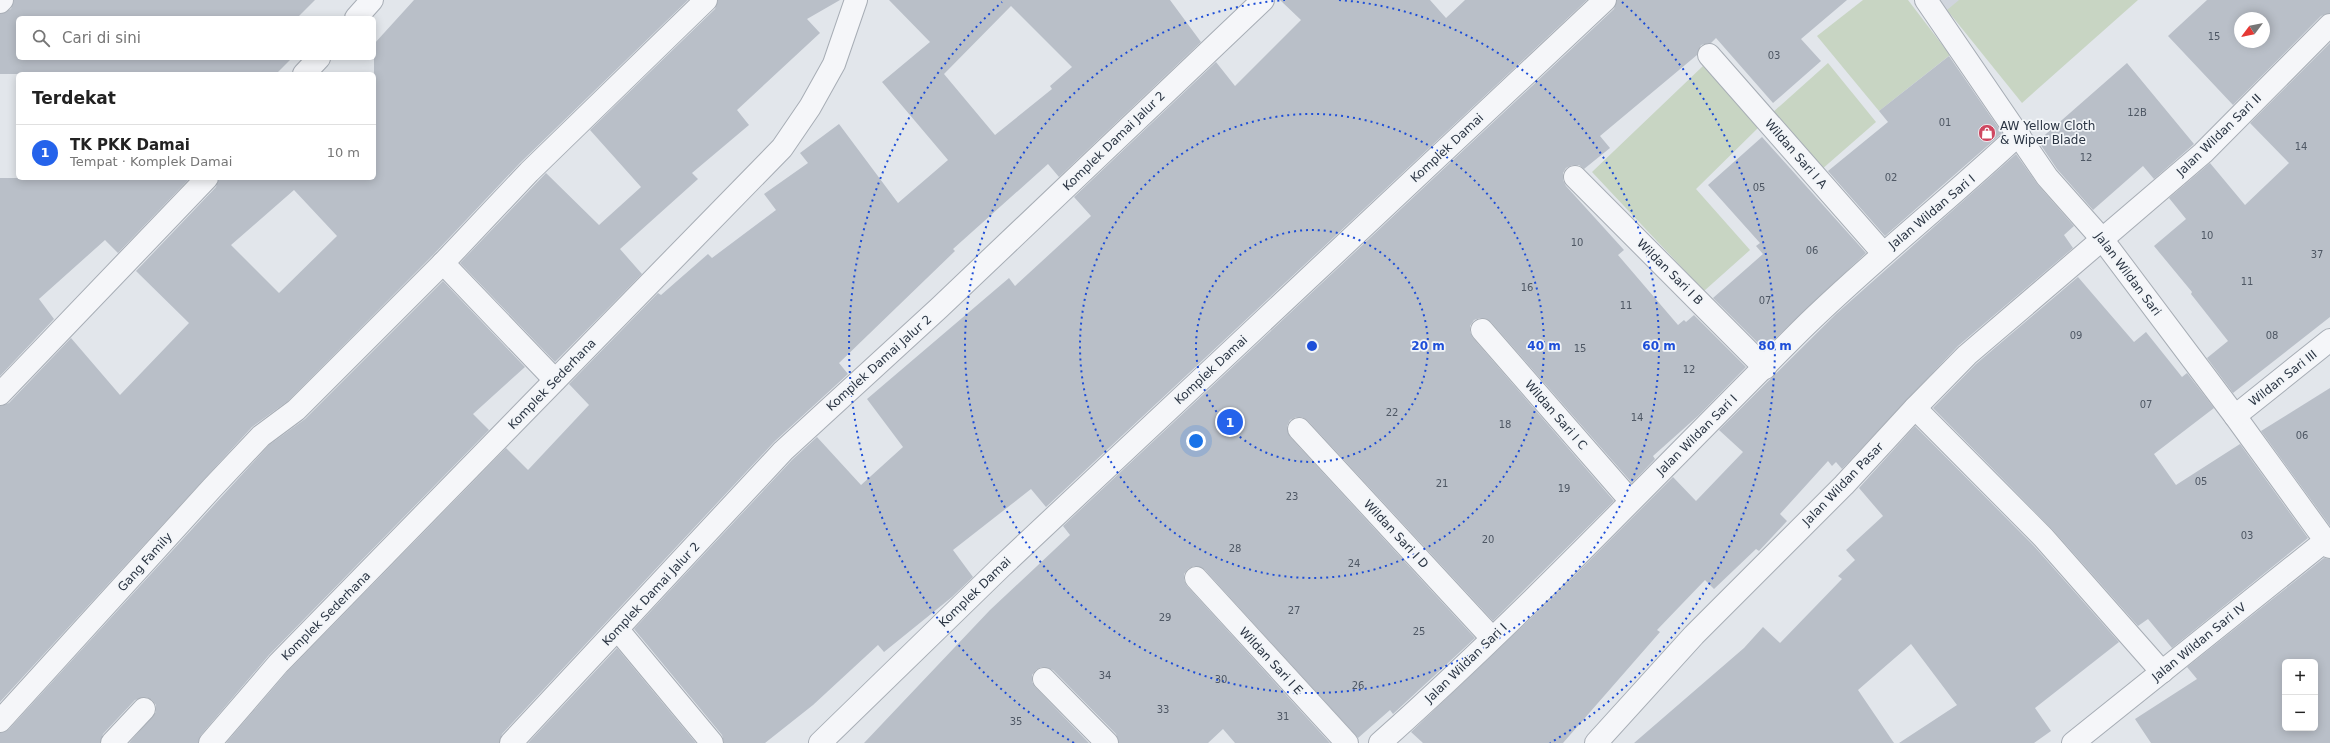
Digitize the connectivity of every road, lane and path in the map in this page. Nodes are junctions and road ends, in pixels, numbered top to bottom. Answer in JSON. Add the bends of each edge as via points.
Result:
{"nodes":[{"id":1,"x":2,"y":0,"type":"edge"},
{"id":2,"x":372,"y":0,"type":"edge"},
{"id":3,"x":706,"y":0,"type":"edge"},
{"id":4,"x":856,"y":0,"type":"edge"},
{"id":5,"x":1262,"y":0,"type":"edge"},
{"id":6,"x":1606,"y":0,"type":"edge"},
{"id":7,"x":1926,"y":0,"type":"edge"},
{"id":8,"x":0,"y":2,"type":"edge"},
{"id":9,"x":358,"y":16,"type":"edge"},
{"id":10,"x":2330,"y":25,"type":"edge"},
{"id":11,"x":1709,"y":55,"type":"dead end"},
{"id":12,"x":316,"y":60,"type":"edge"},
{"id":13,"x":306,"y":72,"type":"edge"},
{"id":14,"x":2019,"y":134,"type":"junction"},
{"id":15,"x":1575,"y":177,"type":"dead end"},
{"id":16,"x":205,"y":180,"type":"edge"},
{"id":17,"x":2102,"y":238,"type":"junction"},
{"id":18,"x":1884,"y":253,"type":"junction"},
{"id":19,"x":443,"y":263,"type":"junction"},
{"id":20,"x":1482,"y":330,"type":"dead end"},
{"id":21,"x":2330,"y":340,"type":"edge"},
{"id":22,"x":1765,"y":368,"type":"junction"},
{"id":23,"x":555,"y":380,"type":"junction"},
{"id":24,"x":0,"y":394,"type":"edge"},
{"id":25,"x":1915,"y":408,"type":"junction"},
{"id":26,"x":2235,"y":416,"type":"junction"},
{"id":27,"x":1299,"y":429,"type":"dead end"},
{"id":28,"x":1630,"y":500,"type":"junction"},
{"id":29,"x":2328,"y":544,"type":"edge"},
{"id":30,"x":1196,"y":578,"type":"dead end"},
{"id":31,"x":618,"y":630,"type":"junction"},
{"id":32,"x":1492,"y":638,"type":"junction"},
{"id":33,"x":2162,"y":672,"type":"junction"},
{"id":34,"x":1044,"y":679,"type":"dead end"},
{"id":35,"x":144,"y":709,"type":"dead end"},
{"id":36,"x":0,"y":721,"type":"edge"},
{"id":37,"x":112,"y":743,"type":"edge"},
{"id":38,"x":210,"y":743,"type":"edge"},
{"id":39,"x":511,"y":743,"type":"edge"},
{"id":40,"x":712,"y":743,"type":"edge"},
{"id":41,"x":820,"y":743,"type":"edge"},
{"id":42,"x":1107,"y":743,"type":"edge"},
{"id":43,"x":1347,"y":743,"type":"edge"},
{"id":44,"x":1380,"y":743,"type":"edge"},
{"id":45,"x":1596,"y":743,"type":"edge"},
{"id":46,"x":2073,"y":743,"type":"edge"}],
"edges":[{"from":1,"to":8,"type":"street"},
{"from":2,"to":9,"type":"street"},
{"from":3,"to":19,"type":"street","name":"Gang Family","via":[[529,172]]},
{"from":4,"to":23,"type":"street","name":"Komplek Sederhana","via":[[834,64],[810,107],[782,148]]},
{"from":5,"to":31,"type":"street","name":"Komplek Damai Jalur 2","via":[[939,308],[783,451]]},
{"from":6,"to":41,"type":"street","name":"Komplek Damai","via":[[1001,567]]},
{"from":7,"to":14,"type":"street","name":"Jalan Wildan Sari"},
{"from":10,"to":17,"type":"street","name":"Jalan Wildan Sari II","via":[[2203,153]]},
{"from":11,"to":18,"type":"street","name":"Wildan Sari I A"},
{"from":12,"to":13,"type":"street"},
{"from":14,"to":17,"type":"street","name":"Jalan Wildan Sari","via":[[2048,177]]},
{"from":14,"to":18,"type":"street","name":"Jalan Wildan Sari I","via":[[1968,183]]},
{"from":15,"to":22,"type":"street","name":"Wildan Sari I B"},
{"from":16,"to":24,"type":"street"},
{"from":17,"to":25,"type":"street","name":"Jalan Wildan Pasar","via":[[1967,355]]},
{"from":17,"to":26,"type":"street","name":"Jalan Wildan Sari"},
{"from":18,"to":22,"type":"street","name":"Jalan Wildan Sari I","via":[[1801,330]]},
{"from":19,"to":23,"type":"street"},
{"from":19,"to":36,"type":"street","name":"Gang Family","via":[[296,410],[261,436]]},
{"from":20,"to":28,"type":"street","name":"Wildan Sari I C"},
{"from":21,"to":26,"type":"street","name":"Wildan Sari III"},
{"from":22,"to":28,"type":"street","name":"Jalan Wildan Sari I"},
{"from":23,"to":38,"type":"street","name":"Komplek Sederhana","via":[[278,664]]},
{"from":25,"to":33,"type":"street","via":[[2043,537]]},
{"from":25,"to":45,"type":"street","name":"Jalan Wildan Pasar","via":[[1844,485],[1694,635]]},
{"from":26,"to":29,"type":"street","name":"Jalan Wildan Sari"},
{"from":27,"to":32,"type":"street","name":"Wildan Sari I D"},
{"from":28,"to":32,"type":"street","name":"Jalan Wildan Sari I"},
{"from":29,"to":33,"type":"street","name":"Jalan Wildan Sari IV"},
{"from":30,"to":43,"type":"street","name":"Wildan Sari I E"},
{"from":31,"to":39,"type":"street","name":"Komplek Damai Jalur 2"},
{"from":31,"to":40,"type":"street"},
{"from":32,"to":44,"type":"street","name":"Jalan Wildan Sari I","via":[[1448,683]]},
{"from":33,"to":46,"type":"street","name":"Jalan Wildan Sari IV"},
{"from":34,"to":42,"type":"street"},
{"from":35,"to":37,"type":"street"}]}
